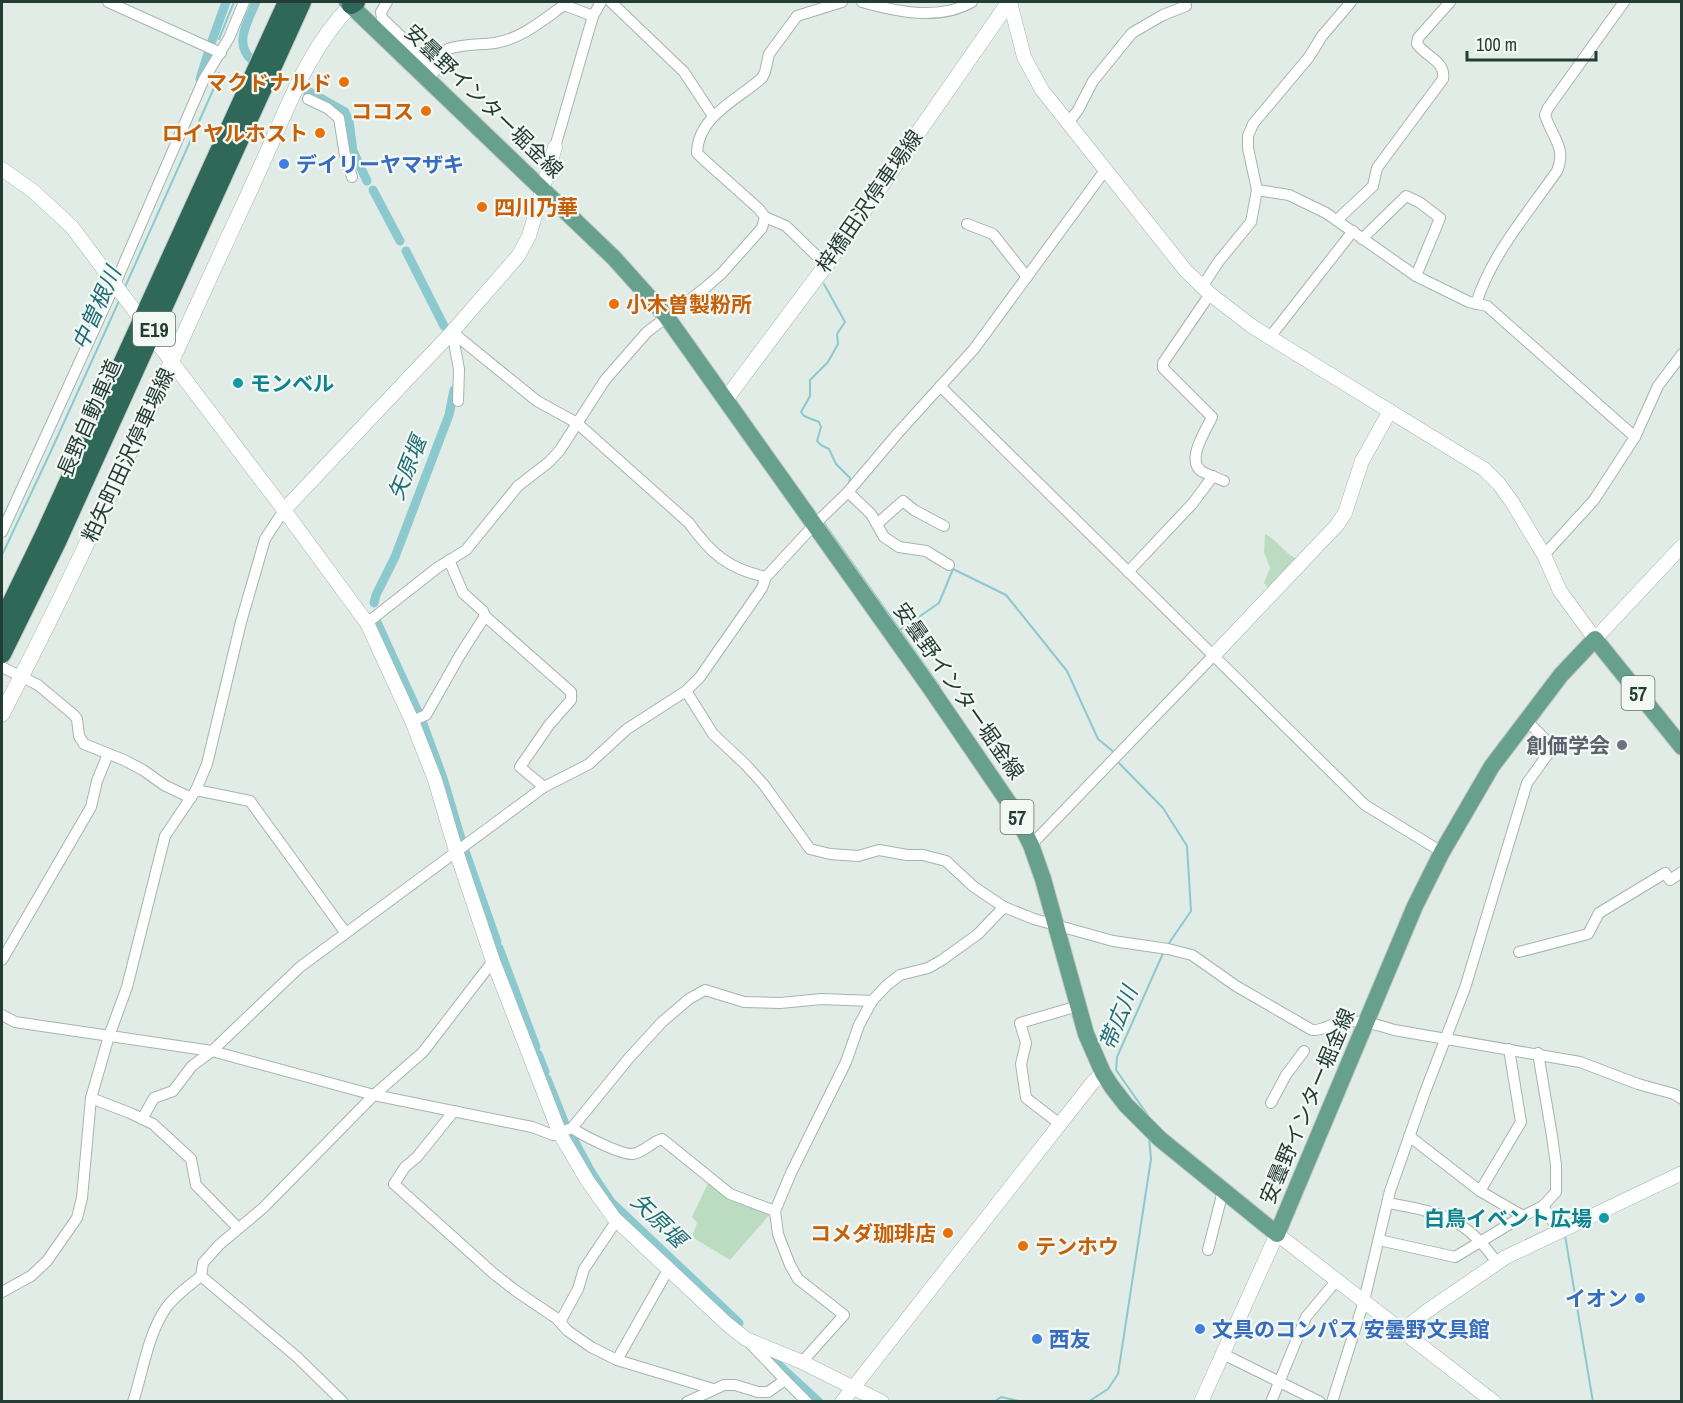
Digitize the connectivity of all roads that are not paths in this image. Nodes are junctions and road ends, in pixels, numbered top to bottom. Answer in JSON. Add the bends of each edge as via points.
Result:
{"nodes":[{"id":1,"x":108,"y":2,"type":"edge"},
{"id":2,"x":244,"y":2,"type":"edge"},
{"id":3,"x":282,"y":2,"type":"edge"},
{"id":4,"x":287,"y":2,"type":"edge"},
{"id":5,"x":302,"y":2,"type":"edge"},
{"id":6,"x":351,"y":2,"type":"edge"},
{"id":7,"x":387,"y":2,"type":"edge"},
{"id":8,"x":601,"y":2,"type":"edge"},
{"id":9,"x":611,"y":2,"type":"edge"},
{"id":10,"x":842,"y":2,"type":"edge"},
{"id":11,"x":862,"y":2,"type":"edge"},
{"id":12,"x":972,"y":2,"type":"edge"},
{"id":13,"x":1010,"y":2,"type":"edge"},
{"id":14,"x":1351,"y":2,"type":"edge"},
{"id":15,"x":1450,"y":2,"type":"edge"},
{"id":16,"x":1624,"y":2,"type":"edge"},
{"id":17,"x":1186,"y":6,"type":"dead end"},
{"id":18,"x":593,"y":16,"type":"junction"},
{"id":19,"x":271,"y":37,"type":"junction"},
{"id":20,"x":221,"y":53,"type":"junction"},
{"id":21,"x":432,"y":75,"type":"junction"},
{"id":22,"x":308,"y":99,"type":"dead end"},
{"id":23,"x":713,"y":116,"type":"junction"},
{"id":24,"x":1068,"y":123,"type":"junction"},
{"id":25,"x":555,"y":147,"type":"joint"},
{"id":26,"x":2,"y":169,"type":"edge"},
{"id":27,"x":1106,"y":169,"type":"junction"},
{"id":28,"x":352,"y":177,"type":"dead end"},
{"id":29,"x":543,"y":190,"type":"junction"},
{"id":30,"x":1257,"y":190,"type":"junction"},
{"id":31,"x":765,"y":217,"type":"junction"},
{"id":32,"x":1337,"y":220,"type":"junction"},
{"id":33,"x":967,"y":224,"type":"dead end"},
{"id":34,"x":1353,"y":231,"type":"junction"},
{"id":35,"x":1362,"y":239,"type":"junction"},
{"id":36,"x":825,"y":265,"type":"junction"},
{"id":37,"x":1416,"y":276,"type":"junction"},
{"id":38,"x":1027,"y":278,"type":"junction"},
{"id":39,"x":115,"y":284,"type":"junction"},
{"id":40,"x":1206,"y":290,"type":"junction"},
{"id":41,"x":1476,"y":304,"type":"junction"},
{"id":42,"x":137,"y":314,"type":"dead end"},
{"id":43,"x":666,"y":316,"type":"junction"},
{"id":44,"x":452,"y":332,"type":"junction"},
{"id":45,"x":1270,"y":337,"type":"junction"},
{"id":46,"x":156,"y":341,"type":"dead end"},
{"id":47,"x":1681,"y":356,"type":"edge"},
{"id":48,"x":171,"y":362,"type":"junction"},
{"id":49,"x":940,"y":386,"type":"junction"},
{"id":50,"x":726,"y":399,"type":"junction"},
{"id":51,"x":458,"y":401,"type":"dead end"},
{"id":52,"x":1390,"y":411,"type":"junction"},
{"id":53,"x":577,"y":423,"type":"junction"},
{"id":54,"x":1635,"y":437,"type":"junction"},
{"id":55,"x":1213,"y":476,"type":"junction"},
{"id":56,"x":1224,"y":481,"type":"dead end"},
{"id":57,"x":849,"y":492,"type":"junction"},
{"id":58,"x":285,"y":510,"type":"junction"},
{"id":59,"x":815,"y":524,"type":"junction"},
{"id":60,"x":877,"y":525,"type":"junction"},
{"id":61,"x":944,"y":526,"type":"dead end"},
{"id":62,"x":2,"y":532,"type":"edge"},
{"id":63,"x":1682,"y":546,"type":"edge"},
{"id":64,"x":1544,"y":555,"type":"junction"},
{"id":65,"x":449,"y":560,"type":"junction"},
{"id":66,"x":949,"y":566,"type":"dead end"},
{"id":67,"x":1128,"y":572,"type":"junction"},
{"id":68,"x":766,"y":577,"type":"junction"},
{"id":69,"x":485,"y":616,"type":"junction"},
{"id":70,"x":2,"y":622,"type":"edge"},
{"id":71,"x":366,"y":623,"type":"junction"},
{"id":72,"x":1595,"y":639,"type":"junction"},
{"id":73,"x":1213,"y":656,"type":"junction"},
{"id":74,"x":3,"y":661,"type":"edge"},
{"id":75,"x":21,"y":677,"type":"junction"},
{"id":76,"x":686,"y":691,"type":"junction"},
{"id":77,"x":2,"y":714,"type":"edge"},
{"id":78,"x":1526,"y":720,"type":"junction"},
{"id":79,"x":412,"y":721,"type":"junction"},
{"id":80,"x":1682,"y":747,"type":"edge"},
{"id":81,"x":108,"y":753,"type":"junction"},
{"id":82,"x":543,"y":787,"type":"junction"},
{"id":83,"x":194,"y":794,"type":"junction"},
{"id":84,"x":1030,"y":845,"type":"junction"},
{"id":85,"x":456,"y":851,"type":"junction"},
{"id":86,"x":1442,"y":852,"type":"junction"},
{"id":87,"x":1682,"y":872,"type":"edge"},
{"id":88,"x":1005,"y":907,"type":"junction"},
{"id":89,"x":1057,"y":924,"type":"junction"},
{"id":90,"x":345,"y":932,"type":"junction"},
{"id":91,"x":1519,"y":952,"type":"dead end"},
{"id":92,"x":2,"y":960,"type":"edge"},
{"id":93,"x":493,"y":961,"type":"junction"},
{"id":94,"x":872,"y":1001,"type":"junction"},
{"id":95,"x":1078,"y":1006,"type":"junction"},
{"id":96,"x":2,"y":1015,"type":"edge"},
{"id":97,"x":1366,"y":1023,"type":"junction"},
{"id":98,"x":110,"y":1036,"type":"junction"},
{"id":99,"x":1446,"y":1039,"type":"junction"},
{"id":100,"x":1509,"y":1049,"type":"junction"},
{"id":101,"x":212,"y":1051,"type":"junction"},
{"id":102,"x":1304,"y":1051,"type":"dead end"},
{"id":103,"x":1538,"y":1053,"type":"junction"},
{"id":104,"x":1103,"y":1073,"type":"junction"},
{"id":105,"x":374,"y":1095,"type":"junction"},
{"id":106,"x":92,"y":1098,"type":"junction"},
{"id":107,"x":1681,"y":1098,"type":"edge"},
{"id":108,"x":1271,"y":1103,"type":"dead end"},
{"id":109,"x":454,"y":1111,"type":"junction"},
{"id":110,"x":142,"y":1119,"type":"junction"},
{"id":111,"x":1060,"y":1124,"type":"junction"},
{"id":112,"x":566,"y":1131,"type":"junction"},
{"id":113,"x":1409,"y":1136,"type":"junction"},
{"id":114,"x":1682,"y":1173,"type":"edge"},
{"id":115,"x":1223,"y":1191,"type":"junction"},
{"id":116,"x":1480,"y":1191,"type":"junction"},
{"id":117,"x":1388,"y":1203,"type":"junction"},
{"id":118,"x":1543,"y":1206,"type":"junction"},
{"id":119,"x":775,"y":1211,"type":"junction"},
{"id":120,"x":1523,"y":1216,"type":"junction"},
{"id":121,"x":617,"y":1220,"type":"junction"},
{"id":122,"x":238,"y":1228,"type":"junction"},
{"id":123,"x":1559,"y":1231,"type":"junction"},
{"id":124,"x":1277,"y":1234,"type":"junction"},
{"id":125,"x":1379,"y":1240,"type":"junction"},
{"id":126,"x":1482,"y":1241,"type":"junction"},
{"id":127,"x":1208,"y":1250,"type":"dead end"},
{"id":128,"x":1497,"y":1263,"type":"junction"},
{"id":129,"x":669,"y":1268,"type":"junction"},
{"id":130,"x":201,"y":1276,"type":"junction"},
{"id":131,"x":1337,"y":1280,"type":"junction"},
{"id":132,"x":2,"y":1292,"type":"edge"},
{"id":133,"x":1364,"y":1301,"type":"junction"},
{"id":134,"x":560,"y":1322,"type":"junction"},
{"id":135,"x":1403,"y":1330,"type":"junction"},
{"id":136,"x":746,"y":1339,"type":"junction"},
{"id":137,"x":1223,"y":1354,"type":"junction"},
{"id":138,"x":616,"y":1360,"type":"junction"},
{"id":139,"x":802,"y":1362,"type":"junction"},
{"id":140,"x":785,"y":1380,"type":"junction"},
{"id":141,"x":1280,"y":1381,"type":"junction"},
{"id":142,"x":852,"y":1387,"type":"junction"},
{"id":143,"x":713,"y":1389,"type":"junction"},
{"id":144,"x":134,"y":1401,"type":"edge"},
{"id":145,"x":343,"y":1401,"type":"edge"},
{"id":146,"x":687,"y":1401,"type":"edge"},
{"id":147,"x":807,"y":1401,"type":"edge"},
{"id":148,"x":842,"y":1401,"type":"edge"},
{"id":149,"x":882,"y":1401,"type":"edge"},
{"id":150,"x":1201,"y":1401,"type":"edge"},
{"id":151,"x":1271,"y":1401,"type":"edge"},
{"id":152,"x":1320,"y":1401,"type":"edge"},
{"id":153,"x":1332,"y":1401,"type":"edge"},
{"id":154,"x":1494,"y":1401,"type":"edge"}],
"edges":[{"from":1,"to":20,"type":"street"},
{"from":2,"to":20,"type":"street"},
{"from":3,"to":19,"type":"highway"},
{"from":4,"to":19,"type":"highway","name":"長野自動車道","number":"E19"},
{"from":5,"to":74,"type":"highway","name":"長野自動車道","number":"E19"},
{"from":6,"to":21,"type":"main road","name":"安曇野インター堀金線","number":"57"},
{"from":6,"to":48,"type":"main road","name":"粕矢町田沢停車場線","via":[[317,46],[293,91]]},
{"from":7,"to":21,"type":"street","via":[[382,18]]},
{"from":8,"to":18,"type":"street"},
{"from":9,"to":23,"type":"street","via":[[684,72]]},
{"from":10,"to":23,"type":"street","via":[[797,16],[769,54],[762,78]]},
{"from":11,"to":12,"type":"street","via":[[907,12],[959,9]]},
{"from":13,"to":24,"type":"street","via":[[1024,57],[1042,90]]},
{"from":13,"to":36,"type":"main road","name":"梓橋田沢停車場線"},
{"from":14,"to":30,"type":"street","via":[[1253,124],[1248,148]]},
{"from":15,"to":32,"type":"street","via":[[1417,44],[1442,66],[1443,79],[1377,168],[1372,186]]},
{"from":16,"to":41,"type":"street","via":[[1548,108],[1545,115],[1562,153],[1561,162],[1504,245]]},
{"from":17,"to":24,"type":"street","via":[[1132,33],[1093,81]]},
{"from":18,"to":21,"type":"street","via":[[564,4],[510,39],[448,49]]},
{"from":18,"to":25,"type":"street"},
{"from":19,"to":70,"type":"highway","name":"長野自動車道","number":"E19"},
{"from":20,"to":39,"type":"street","via":[[204,79]]},
{"from":21,"to":29,"type":"main road","name":"安曇野インター堀金線","number":"57"},
{"from":22,"to":28,"type":"street","via":[[339,118]]},
{"from":23,"to":31,"type":"street","via":[[704,127],[697,153]]},
{"from":24,"to":27,"type":"street"},
{"from":25,"to":29,"type":"street"},
{"from":26,"to":39,"type":"street","via":[[72,227]]},
{"from":27,"to":38,"type":"street"},
{"from":27,"to":40,"type":"street","via":[[1169,250]]},
{"from":29,"to":43,"type":"main road","name":"安曇野インター堀金線","number":"57","via":[[614,258]]},
{"from":29,"to":44,"type":"street","via":[[529,236],[518,256]]},
{"from":30,"to":32,"type":"street","via":[[1289,195]]},
{"from":30,"to":40,"type":"street","via":[[1251,222],[1219,261]]},
{"from":31,"to":36,"type":"street","via":[[786,226]]},
{"from":31,"to":43,"type":"street","via":[[762,228],[722,273]]},
{"from":32,"to":34,"type":"street"},
{"from":33,"to":38,"type":"street","via":[[993,234]]},
{"from":34,"to":35,"type":"street"},
{"from":34,"to":45,"type":"street"},
{"from":35,"to":37,"type":"street"},
{"from":35,"to":37,"type":"street","via":[[1406,196],[1419,202],[1440,218]]},
{"from":36,"to":50,"type":"main road","name":"梓橋田沢停車場線"},
{"from":37,"to":41,"type":"street"},
{"from":38,"to":49,"type":"street","via":[[974,349]]},
{"from":39,"to":42,"type":"street"},
{"from":39,"to":62,"type":"street"},
{"from":40,"to":45,"type":"street"},
{"from":40,"to":55,"type":"street","via":[[1163,368],[1212,417],[1195,453],[1196,465]]},
{"from":41,"to":54,"type":"street","via":[[1487,306]]},
{"from":43,"to":50,"type":"main road","name":"安曇野インター堀金線","number":"57"},
{"from":43,"to":53,"type":"street","via":[[605,380]]},
{"from":44,"to":51,"type":"street","via":[[459,369]]},
{"from":44,"to":53,"type":"street","via":[[537,401]]},
{"from":44,"to":58,"type":"street"},
{"from":45,"to":52,"type":"street"},
{"from":46,"to":48,"type":"street"},
{"from":47,"to":54,"type":"street","via":[[1658,386]]},
{"from":48,"to":58,"type":"street"},
{"from":48,"to":75,"type":"main road","name":"粕矢町田沢停車場線"},
{"from":49,"to":57,"type":"street"},
{"from":49,"to":67,"type":"street"},
{"from":50,"to":59,"type":"main road","name":"安曇野インター堀金線","number":"57"},
{"from":52,"to":64,"type":"street","via":[[1484,469],[1512,502]]},
{"from":52,"to":73,"type":"street","via":[[1362,461],[1345,513],[1337,525]]},
{"from":53,"to":65,"type":"street","via":[[549,462],[518,486],[466,550]]},
{"from":53,"to":68,"type":"street","via":[[690,523],[725,563]]},
{"from":54,"to":64,"type":"street","via":[[1594,500]]},
{"from":55,"to":56,"type":"street"},
{"from":55,"to":67,"type":"street"},
{"from":57,"to":59,"type":"street"},
{"from":57,"to":60,"type":"street"},
{"from":58,"to":71,"type":"street"},
{"from":58,"to":83,"type":"street","via":[[265,539],[207,764]]},
{"from":59,"to":68,"type":"street"},
{"from":59,"to":84,"type":"main road","name":"安曇野インター堀金線","number":"57","via":[[999,787]]},
{"from":60,"to":61,"type":"street","via":[[903,501]]},
{"from":60,"to":66,"type":"street","via":[[898,547],[926,551]]},
{"from":63,"to":72,"type":"street"},
{"from":64,"to":72,"type":"street","via":[[1560,591]]},
{"from":65,"to":69,"type":"street","via":[[463,592]]},
{"from":65,"to":71,"type":"street"},
{"from":67,"to":73,"type":"street"},
{"from":68,"to":76,"type":"street","via":[[700,677]]},
{"from":69,"to":79,"type":"street","via":[[426,715]]},
{"from":69,"to":82,"type":"street","via":[[571,692],[571,700],[520,767]]},
{"from":71,"to":79,"type":"street"},
{"from":72,"to":78,"type":"main road","name":"安曇野インター堀金線"},
{"from":72,"to":80,"type":"main road","number":"57"},
{"from":73,"to":84,"type":"street"},
{"from":73,"to":86,"type":"street","via":[[1365,805]]},
{"from":74,"to":75,"type":"street"},
{"from":75,"to":77,"type":"main road","name":"粕矢町田沢停車場線"},
{"from":75,"to":81,"type":"street","via":[[43,689],[74,715],[84,744]]},
{"from":76,"to":82,"type":"street","via":[[627,729],[590,764]]},
{"from":76,"to":88,"type":"street","via":[[713,734],[764,785],[810,849],[858,855],[879,850],[946,861],[974,887]]},
{"from":78,"to":86,"type":"main road","name":"安曇野インター堀金線","via":[[1492,766]]},
{"from":78,"to":99,"type":"street","via":[[1553,747],[1527,783]]},
{"from":79,"to":85,"type":"street"},
{"from":81,"to":83,"type":"street","via":[[164,785]]},
{"from":81,"to":92,"type":"street","via":[[91,807]]},
{"from":82,"to":85,"type":"street"},
{"from":83,"to":90,"type":"street","via":[[250,801]]},
{"from":83,"to":98,"type":"street","via":[[165,836],[127,987]]},
{"from":84,"to":89,"type":"main road","name":"安曇野インター堀金線","number":"57"},
{"from":85,"to":90,"type":"street"},
{"from":85,"to":93,"type":"street"},
{"from":86,"to":97,"type":"main road","name":"安曇野インター堀金線"},
{"from":87,"to":91,"type":"street","via":[[1670,880],[1665,873],[1599,913],[1588,934]]},
{"from":88,"to":89,"type":"street"},
{"from":88,"to":94,"type":"street","via":[[951,954],[928,968],[900,975]]},
{"from":89,"to":95,"type":"main road","name":"安曇野インター堀金線","number":"57"},
{"from":89,"to":97,"type":"street","via":[[1113,941],[1192,955],[1312,1030],[1340,1022]]},
{"from":90,"to":101,"type":"street","via":[[300,967]]},
{"from":93,"to":105,"type":"street","via":[[423,1052]]},
{"from":93,"to":112,"type":"street"},
{"from":94,"to":112,"type":"street","via":[[744,1002],[705,990],[662,1022]]},
{"from":94,"to":119,"type":"street"},
{"from":95,"to":104,"type":"main road","name":"安曇野インター堀金線","number":"57"},
{"from":95,"to":111,"type":"street","via":[[1020,1023],[1026,1043],[1021,1064],[1026,1098]]},
{"from":96,"to":98,"type":"street","via":[[15,1022]]},
{"from":97,"to":99,"type":"street"},
{"from":97,"to":124,"type":"main road","name":"安曇野インター堀金線"},
{"from":98,"to":101,"type":"street"},
{"from":98,"to":106,"type":"street"},
{"from":99,"to":100,"type":"street"},
{"from":99,"to":113,"type":"street"},
{"from":100,"to":103,"type":"street"},
{"from":100,"to":116,"type":"street","via":[[1521,1122]]},
{"from":101,"to":105,"type":"street"},
{"from":101,"to":110,"type":"street","via":[[192,1066],[173,1091],[153,1098]]},
{"from":102,"to":108,"type":"street"},
{"from":103,"to":107,"type":"street","via":[[1581,1062]]},
{"from":103,"to":118,"type":"street","via":[[1556,1165],[1556,1192]]},
{"from":104,"to":111,"type":"street"},
{"from":104,"to":115,"type":"main road","name":"安曇野インター堀金線","number":"57","via":[[1143,1123]]},
{"from":105,"to":109,"type":"street"},
{"from":105,"to":122,"type":"street","via":[[263,1208]]},
{"from":106,"to":110,"type":"street"},
{"from":106,"to":132,"type":"street","via":[[77,1218],[47,1262]]},
{"from":109,"to":112,"type":"street","via":[[553,1135]]},
{"from":109,"to":134,"type":"street","via":[[394,1184],[493,1273]]},
{"from":110,"to":122,"type":"street","via":[[153,1124],[191,1160],[196,1185]]},
{"from":111,"to":142,"type":"street"},
{"from":112,"to":119,"type":"street","via":[[631,1154],[662,1139],[730,1194]]},
{"from":112,"to":121,"type":"street","via":[[586,1180]]},
{"from":113,"to":116,"type":"street"},
{"from":113,"to":117,"type":"street"},
{"from":114,"to":123,"type":"street"},
{"from":115,"to":124,"type":"main road","name":"安曇野インター堀金線","number":"57"},
{"from":115,"to":127,"type":"street"},
{"from":116,"to":120,"type":"street"},
{"from":117,"to":125,"type":"street"},
{"from":117,"to":126,"type":"street","via":[[1447,1216]]},
{"from":118,"to":120,"type":"street"},
{"from":118,"to":123,"type":"street"},
{"from":119,"to":139,"type":"street","via":[[778,1234],[798,1279],[844,1315]]},
{"from":120,"to":126,"type":"street"},
{"from":121,"to":129,"type":"street"},
{"from":121,"to":134,"type":"street","via":[[584,1269]]},
{"from":122,"to":130,"type":"street","via":[[203,1263]]},
{"from":123,"to":128,"type":"street"},
{"from":124,"to":131,"type":"street"},
{"from":124,"to":137,"type":"street"},
{"from":125,"to":126,"type":"street","via":[[1455,1257]]},
{"from":125,"to":133,"type":"street"},
{"from":126,"to":128,"type":"street"},
{"from":128,"to":135,"type":"street"},
{"from":129,"to":136,"type":"street"},
{"from":129,"to":138,"type":"street"},
{"from":130,"to":144,"type":"street","via":[[166,1307]]},
{"from":130,"to":145,"type":"street"},
{"from":131,"to":133,"type":"street"},
{"from":131,"to":141,"type":"street","via":[[1306,1317]]},
{"from":133,"to":135,"type":"street"},
{"from":133,"to":153,"type":"street"},
{"from":134,"to":138,"type":"street","via":[[591,1347]]},
{"from":135,"to":154,"type":"street"},
{"from":136,"to":139,"type":"street"},
{"from":136,"to":140,"type":"street"},
{"from":137,"to":141,"type":"street"},
{"from":137,"to":150,"type":"street"},
{"from":138,"to":143,"type":"street"},
{"from":139,"to":142,"type":"street"},
{"from":140,"to":143,"type":"street","via":[[768,1392],[735,1385]]},
{"from":140,"to":147,"type":"street"},
{"from":141,"to":151,"type":"street"},
{"from":141,"to":152,"type":"street"},
{"from":142,"to":148,"type":"street"},
{"from":142,"to":149,"type":"street"},
{"from":143,"to":146,"type":"street"}]}
